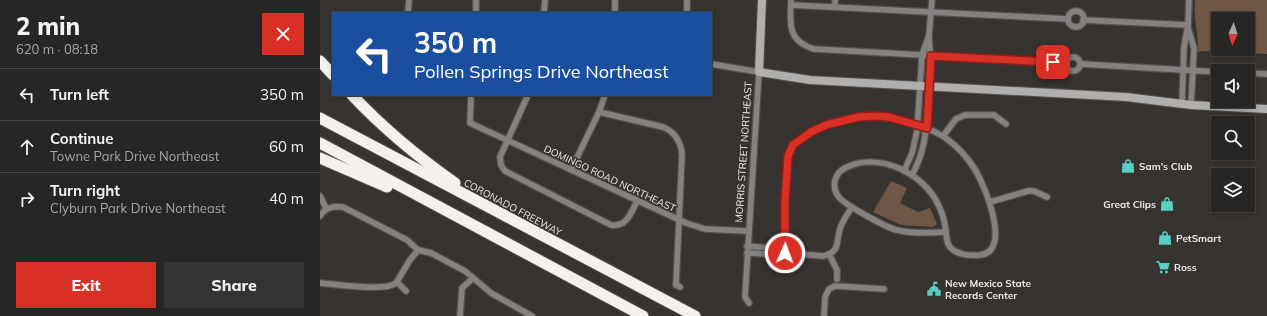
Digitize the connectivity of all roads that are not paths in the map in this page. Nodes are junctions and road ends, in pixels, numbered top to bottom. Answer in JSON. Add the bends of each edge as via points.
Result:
{"nodes":[{"id":1,"x":409,"y":0,"type":"edge"},
{"id":2,"x":476,"y":0,"type":"edge"},
{"id":3,"x":545,"y":0,"type":"edge"},
{"id":4,"x":615,"y":0,"type":"edge"},
{"id":5,"x":687,"y":0,"type":"edge"},
{"id":6,"x":762,"y":0,"type":"edge"},
{"id":7,"x":835,"y":0,"type":"edge"},
{"id":8,"x":932,"y":0,"type":"edge"},
{"id":9,"x":1189,"y":0,"type":"edge"},
{"id":10,"x":791,"y":2,"type":"edge"},
{"id":11,"x":835,"y":7,"type":"junction"},
{"id":12,"x":408,"y":12,"type":"edge"},
{"id":13,"x":476,"y":12,"type":"edge"},
{"id":14,"x":544,"y":12,"type":"edge"},
{"id":15,"x":615,"y":12,"type":"edge"},
{"id":16,"x":687,"y":12,"type":"edge"},
{"id":17,"x":932,"y":12,"type":"junction"},
{"id":18,"x":1068,"y":19,"type":"junction"},
{"id":19,"x":1083,"y":20,"type":"junction"},
{"id":20,"x":1188,"y":25,"type":"junction"},
{"id":21,"x":929,"y":35,"type":"junction"},
{"id":22,"x":922,"y":55,"type":"junction"},
{"id":23,"x":931,"y":56,"type":"junction"},
{"id":24,"x":320,"y":61,"type":"edge"},
{"id":25,"x":1066,"y":63,"type":"junction"},
{"id":26,"x":712,"y":64,"type":"edge"},
{"id":27,"x":1081,"y":64,"type":"junction"},
{"id":28,"x":1184,"y":70,"type":"junction"},
{"id":29,"x":1192,"y":71,"type":"junction"},
{"id":30,"x":759,"y":72,"type":"junction"},
{"id":31,"x":1211,"y":72,"type":"edge"},
{"id":32,"x":332,"y":74,"type":"edge"},
{"id":33,"x":1255,"y":74,"type":"edge"},
{"id":34,"x":1267,"y":74,"type":"edge"},
{"id":35,"x":920,"y":86,"type":"junction"},
{"id":36,"x":930,"y":86,"type":"junction"},
{"id":37,"x":353,"y":96,"type":"edge"},
{"id":38,"x":471,"y":96,"type":"edge"},
{"id":39,"x":528,"y":96,"type":"edge"},
{"id":40,"x":605,"y":96,"type":"edge"},
{"id":41,"x":1182,"y":104,"type":"junction"},
{"id":42,"x":1191,"y":105,"type":"junction"},
{"id":43,"x":1267,"y":109,"type":"edge"},
{"id":44,"x":599,"y":112,"type":"junction"},
{"id":45,"x":320,"y":118,"type":"edge"},
{"id":46,"x":1006,"y":124,"type":"dead end"},
{"id":47,"x":918,"y":125,"type":"junction"},
{"id":48,"x":927,"y":128,"type":"junction"},
{"id":49,"x":943,"y":136,"type":"junction"},
{"id":50,"x":507,"y":141,"type":"junction"},
{"id":51,"x":320,"y":143,"type":"edge"},
{"id":52,"x":320,"y":158,"type":"edge"},
{"id":53,"x":571,"y":170,"type":"junction"},
{"id":54,"x":904,"y":171,"type":"junction"},
{"id":55,"x":912,"y":175,"type":"junction"},
{"id":56,"x":320,"y":196,"type":"edge"},
{"id":57,"x":1047,"y":197,"type":"dead end"},
{"id":58,"x":637,"y":201,"type":"junction"},
{"id":59,"x":990,"y":202,"type":"junction"},
{"id":60,"x":852,"y":207,"type":"junction"},
{"id":61,"x":326,"y":208,"type":"junction"},
{"id":62,"x":320,"y":216,"type":"edge"},
{"id":63,"x":679,"y":220,"type":"junction"},
{"id":64,"x":467,"y":222,"type":"junction"},
{"id":65,"x":531,"y":230,"type":"junction"},
{"id":66,"x":748,"y":231,"type":"junction"},
{"id":67,"x":946,"y":232,"type":"junction"},
{"id":68,"x":747,"y":249,"type":"junction"},
{"id":69,"x":418,"y":250,"type":"junction"},
{"id":70,"x":785,"y":253,"type":"junction"},
{"id":71,"x":829,"y":254,"type":"junction"},
{"id":72,"x":472,"y":278,"type":"junction"},
{"id":73,"x":837,"y":279,"type":"dead end"},
{"id":74,"x":396,"y":282,"type":"junction"},
{"id":75,"x":320,"y":283,"type":"edge"},
{"id":76,"x":680,"y":287,"type":"dead end"},
{"id":77,"x":884,"y":289,"type":"dead end"},
{"id":78,"x":406,"y":291,"type":"dead end"},
{"id":79,"x":749,"y":303,"type":"dead end"},
{"id":80,"x":522,"y":314,"type":"edge"},
{"id":81,"x":460,"y":316,"type":"edge"},
{"id":82,"x":532,"y":316,"type":"edge"},
{"id":83,"x":643,"y":316,"type":"edge"},
{"id":84,"x":695,"y":316,"type":"edge"},
{"id":85,"x":824,"y":316,"type":"edge"}],
"edges":[{"from":1,"to":12,"type":"street"},
{"from":2,"to":13,"type":"street"},
{"from":3,"to":14,"type":"street"},
{"from":4,"to":15,"type":"street"},
{"from":5,"to":16,"type":"street"},
{"from":6,"to":30,"type":"street","name":"MORRIS STREET NORTHEAST"},
{"from":7,"to":11,"type":"street"},
{"from":8,"to":17,"type":"street"},
{"from":9,"to":20,"type":"street"},
{"from":10,"to":11,"type":"street"},
{"from":10,"to":22,"type":"street","via":[[790,25],[794,38],[807,47],[819,50]]},
{"from":11,"to":17,"type":"street"},
{"from":17,"to":18,"type":"street"},
{"from":17,"to":21,"type":"street"},
{"from":18,"to":19,"type":"street","via":[[1075,27],[1081,25]]},
{"from":18,"to":19,"type":"street","via":[[1075,11],[1081,14]]},
{"from":19,"to":20,"type":"street"},
{"from":20,"to":28,"type":"street"},
{"from":20,"to":29,"type":"street","via":[[1194,48]]},
{"from":21,"to":22,"type":"street"},
{"from":21,"to":23,"type":"street"},
{"from":22,"to":23,"type":"street"},
{"from":22,"to":35,"type":"street"},
{"from":23,"to":25,"type":"street"},
{"from":23,"to":36,"type":"street"},
{"from":24,"to":32,"type":"highway"},
{"from":25,"to":27,"type":"street","via":[[1073,71]]},
{"from":25,"to":27,"type":"street","via":[[1068,58],[1074,56]]},
{"from":26,"to":30,"type":"street"},
{"from":27,"to":28,"type":"street"},
{"from":28,"to":29,"type":"street"},
{"from":28,"to":41,"type":"street"},
{"from":29,"to":31,"type":"street"},
{"from":29,"to":42,"type":"street"},
{"from":30,"to":35,"type":"street","via":[[810,80]]},
{"from":30,"to":66,"type":"street","name":"MORRIS STREET NORTHEAST"},
{"from":33,"to":34,"type":"street"},
{"from":35,"to":36,"type":"street"},
{"from":35,"to":47,"type":"street"},
{"from":36,"to":41,"type":"street","via":[[1126,97]]},
{"from":36,"to":48,"type":"street"},
{"from":37,"to":65,"type":"highway","via":[[418,156]]},
{"from":38,"to":50,"type":"street","name":"DOMINGO ROAD NORTHEAST","via":[[470,123]]},
{"from":39,"to":50,"type":"street"},
{"from":40,"to":44,"type":"street"},
{"from":41,"to":42,"type":"street"},
{"from":42,"to":43,"type":"street"},
{"from":44,"to":53,"type":"street"},
{"from":44,"to":63,"type":"street","via":[[663,127],[676,136],[682,154]]},
{"from":45,"to":65,"type":"highway","name":"CORONADO FREEWAY"},
{"from":46,"to":49,"type":"street","via":[[994,115],[965,115],[954,121]]},
{"from":47,"to":48,"type":"street"},
{"from":47,"to":54,"type":"street","via":[[912,153]]},
{"from":47,"to":70,"type":"street","via":[[883,117],[847,119],[816,129],[793,145],[788,156]]},
{"from":48,"to":49,"type":"street"},
{"from":48,"to":55,"type":"street","via":[[923,150]]},
{"from":49,"to":59,"type":"street","via":[[974,168]]},
{"from":50,"to":53,"type":"street","name":"DOMINGO ROAD NORTHEAST"},
{"from":50,"to":58,"type":"street","via":[[500,160],[505,171],[608,224],[618,225],[625,222]]},
{"from":51,"to":64,"type":"highway"},
{"from":52,"to":64,"type":"highway"},
{"from":53,"to":58,"type":"street","name":"DOMINGO ROAD NORTHEAST"},
{"from":54,"to":55,"type":"street"},
{"from":54,"to":60,"type":"street","via":[[878,163],[862,163],[847,167],[837,174],[834,188],[838,197]]},
{"from":55,"to":67,"type":"street","via":[[925,185],[935,198],[943,215]]},
{"from":56,"to":61,"type":"street"},
{"from":57,"to":59,"type":"street","via":[[1028,191]]},
{"from":58,"to":63,"type":"street","name":"DOMINGO ROAD NORTHEAST"},
{"from":59,"to":67,"type":"street","via":[[995,244],[987,253],[958,253],[948,244]]},
{"from":60,"to":67,"type":"street","via":[[896,230]]},
{"from":60,"to":71,"type":"street","via":[[840,227],[836,247]]},
{"from":61,"to":62,"type":"street"},
{"from":61,"to":69,"type":"street","via":[[343,207],[407,240]]},
{"from":63,"to":66,"type":"street","name":"DOMINGO ROAD NORTHEAST","via":[[705,229]]},
{"from":63,"to":76,"type":"street","via":[[676,285]]},
{"from":64,"to":83,"type":"highway"},
{"from":65,"to":84,"type":"highway","name":"CORONADO FREEWAY"},
{"from":66,"to":68,"type":"street","name":"MORRIS STREET NORTHEAST"},
{"from":68,"to":70,"type":"street","via":[[770,254]]},
{"from":68,"to":79,"type":"street","name":"MORRIS STREET NORTHEAST","via":[[745,297]]},
{"from":69,"to":72,"type":"street","via":[[430,253],[465,271]]},
{"from":69,"to":74,"type":"street"},
{"from":70,"to":71,"type":"street","via":[[823,256]]},
{"from":71,"to":73,"type":"street","via":[[837,270]]},
{"from":72,"to":80,"type":"street"},
{"from":72,"to":81,"type":"street","via":[[462,288]]},
{"from":74,"to":75,"type":"street","via":[[393,286],[380,288]]},
{"from":74,"to":78,"type":"street"},
{"from":77,"to":85,"type":"street","via":[[834,286],[825,297]]},
{"from":80,"to":82,"type":"street"}]}
